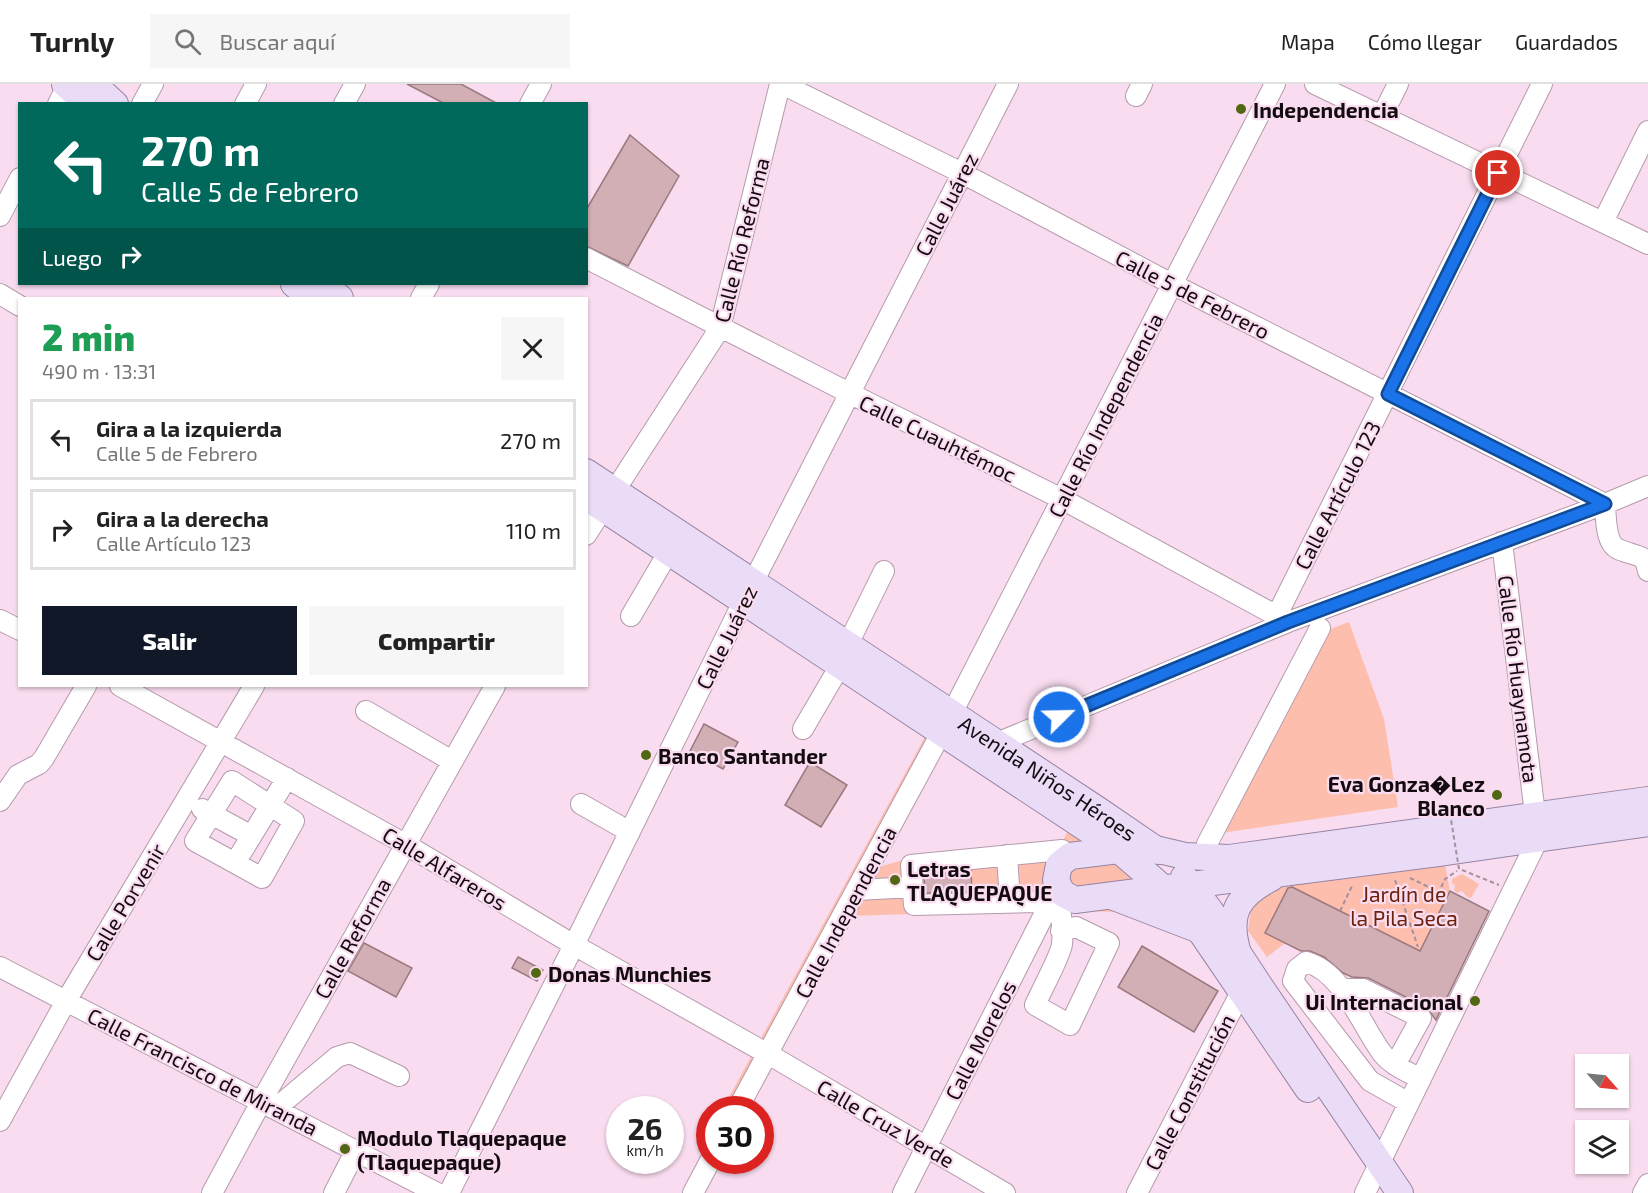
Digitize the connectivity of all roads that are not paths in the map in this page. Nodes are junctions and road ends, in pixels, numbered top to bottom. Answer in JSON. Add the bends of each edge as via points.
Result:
{"nodes":[{"id":1,"x":93,"y":84,"type":"edge"},
{"id":2,"x":153,"y":84,"type":"edge"},
{"id":3,"x":256,"y":84,"type":"edge"},
{"id":4,"x":355,"y":84,"type":"edge"},
{"id":5,"x":541,"y":84,"type":"edge"},
{"id":6,"x":781,"y":84,"type":"edge"},
{"id":7,"x":1008,"y":84,"type":"edge"},
{"id":8,"x":1275,"y":84,"type":"edge"},
{"id":9,"x":1315,"y":84,"type":"edge"},
{"id":10,"x":1398,"y":84,"type":"edge"},
{"id":11,"x":1542,"y":84,"type":"edge"},
{"id":12,"x":65,"y":89,"type":"edge"},
{"id":13,"x":85,"y":102,"type":"edge"},
{"id":14,"x":113,"y":102,"type":"edge"},
{"id":15,"x":143,"y":102,"type":"edge"},
{"id":16,"x":246,"y":102,"type":"edge"},
{"id":17,"x":345,"y":102,"type":"edge"},
{"id":18,"x":531,"y":102,"type":"edge"},
{"id":19,"x":1382,"y":116,"type":"junction"},
{"id":20,"x":1648,"y":130,"type":"edge"},
{"id":21,"x":1498,"y":173,"type":"junction"},
{"id":22,"x":962,"y":174,"type":"junction"},
{"id":23,"x":18,"y":182,"type":"edge"},
{"id":24,"x":0,"y":216,"type":"edge"},
{"id":25,"x":1603,"y":222,"type":"junction"},
{"id":26,"x":1648,"y":244,"type":"edge"},
{"id":27,"x":588,"y":259,"type":"edge"},
{"id":28,"x":1172,"y":284,"type":"junction"},
{"id":29,"x":295,"y":285,"type":"edge"},
{"id":30,"x":324,"y":285,"type":"edge"},
{"id":31,"x":0,"y":294,"type":"edge"},
{"id":32,"x":310,"y":297,"type":"edge"},
{"id":33,"x":339,"y":297,"type":"edge"},
{"id":34,"x":18,"y":305,"type":"edge"},
{"id":35,"x":720,"y":328,"type":"junction"},
{"id":36,"x":849,"y":393,"type":"junction"},
{"id":37,"x":1388,"y":394,"type":"junction"},
{"id":38,"x":588,"y":475,"type":"edge"},
{"id":39,"x":1648,"y":486,"type":"edge"},
{"id":40,"x":602,"y":498,"type":"edge"},
{"id":41,"x":1062,"y":499,"type":"junction"},
{"id":42,"x":1605,"y":504,"type":"junction"},
{"id":43,"x":588,"y":530,"type":"edge"},
{"id":44,"x":1502,"y":542,"type":"junction"},
{"id":45,"x":669,"y":551,"type":"junction"},
{"id":46,"x":884,"y":571,"type":"dead end"},
{"id":47,"x":1648,"y":571,"type":"edge"},
{"id":48,"x":748,"y":591,"type":"junction"},
{"id":49,"x":631,"y":616,"type":"dead end"},
{"id":50,"x":1282,"y":619,"type":"junction"},
{"id":51,"x":1,"y":622,"type":"edge"},
{"id":52,"x":1320,"y":628,"type":"dead end"},
{"id":53,"x":18,"y":629,"type":"edge"},
{"id":54,"x":845,"y":654,"type":"junction"},
{"id":55,"x":85,"y":687,"type":"edge"},
{"id":56,"x":122,"y":687,"type":"edge"},
{"id":57,"x":253,"y":687,"type":"edge"},
{"id":58,"x":494,"y":687,"type":"edge"},
{"id":59,"x":366,"y":711,"type":"dead end"},
{"id":60,"x":947,"y":722,"type":"junction"},
{"id":61,"x":803,"y":729,"type":"dead end"},
{"id":62,"x":221,"y":741,"type":"junction"},
{"id":63,"x":997,"y":743,"type":"junction"},
{"id":64,"x":452,"y":761,"type":"junction"},
{"id":65,"x":287,"y":778,"type":"junction"},
{"id":66,"x":186,"y":800,"type":"junction"},
{"id":67,"x":1648,"y":800,"type":"edge"},
{"id":68,"x":0,"y":801,"type":"edge"},
{"id":69,"x":581,"y":804,"type":"dead end"},
{"id":70,"x":269,"y":805,"type":"junction"},
{"id":71,"x":212,"y":814,"type":"junction"},
{"id":72,"x":1648,"y":823,"type":"edge"},
{"id":73,"x":1537,"y":827,"type":"junction"},
{"id":74,"x":630,"y":832,"type":"junction"},
{"id":75,"x":250,"y":835,"type":"junction"},
{"id":76,"x":405,"y":844,"type":"junction"},
{"id":77,"x":1207,"y":844,"type":"dead end"},
{"id":78,"x":1155,"y":849,"type":"junction"},
{"id":79,"x":1062,"y":850,"type":"dead end"},
{"id":80,"x":1119,"y":850,"type":"junction"},
{"id":81,"x":1007,"y":855,"type":"junction"},
{"id":82,"x":235,"y":863,"type":"junction"},
{"id":83,"x":1278,"y":874,"type":"junction"},
{"id":84,"x":1192,"y":886,"type":"junction"},
{"id":85,"x":913,"y":887,"type":"junction"},
{"id":86,"x":1163,"y":888,"type":"junction"},
{"id":87,"x":856,"y":890,"type":"junction"},
{"id":88,"x":1066,"y":894,"type":"junction"},
{"id":89,"x":1111,"y":896,"type":"junction"},
{"id":90,"x":1010,"y":902,"type":"junction"},
{"id":91,"x":1035,"y":902,"type":"dead end"},
{"id":92,"x":1069,"y":929,"type":"junction"},
{"id":93,"x":1199,"y":930,"type":"junction"},
{"id":94,"x":574,"y":945,"type":"junction"},
{"id":95,"x":1238,"y":953,"type":"junction"},
{"id":96,"x":0,"y":967,"type":"edge"},
{"id":97,"x":1342,"y":989,"type":"junction"},
{"id":98,"x":1241,"y":992,"type":"junction"},
{"id":99,"x":66,"y":1001,"type":"junction"},
{"id":100,"x":768,"y":1054,"type":"junction"},
{"id":101,"x":1395,"y":1065,"type":"junction"},
{"id":102,"x":399,"y":1076,"type":"dead end"},
{"id":103,"x":1421,"y":1079,"type":"junction"},
{"id":104,"x":745,"y":1096,"type":"edge"},
{"id":105,"x":1409,"y":1103,"type":"junction"},
{"id":106,"x":268,"y":1106,"type":"junction"},
{"id":107,"x":0,"y":1120,"type":"edge"},
{"id":108,"x":926,"y":1147,"type":"junction"},
{"id":109,"x":356,"y":1150,"type":"junction"},
{"id":110,"x":703,"y":1174,"type":"edge"},
{"id":111,"x":1374,"y":1182,"type":"edge"},
{"id":112,"x":1648,"y":1184,"type":"edge"},
{"id":113,"x":212,"y":1193,"type":"edge"},
{"id":114,"x":334,"y":1193,"type":"edge"},
{"id":115,"x":437,"y":1193,"type":"edge"},
{"id":116,"x":449,"y":1193,"type":"edge"},
{"id":117,"x":693,"y":1193,"type":"edge"},
{"id":118,"x":903,"y":1193,"type":"edge"},
{"id":119,"x":1005,"y":1193,"type":"edge"},
{"id":120,"x":1137,"y":1193,"type":"edge"},
{"id":121,"x":1400,"y":1193,"type":"edge"},
{"id":122,"x":1643,"y":1193,"type":"edge"}],
"edges":[{"from":1,"to":14,"type":"main road"},
{"from":2,"to":15,"type":"street"},
{"from":3,"to":16,"type":"street"},
{"from":4,"to":17,"type":"street"},
{"from":5,"to":18,"type":"street"},
{"from":6,"to":22,"type":"street","name":"Calle 5 de Febrero"},
{"from":6,"to":35,"type":"street","name":"Calle Río Reforma"},
{"from":7,"to":22,"type":"street","name":"Calle Juárez"},
{"from":8,"to":28,"type":"street","name":"Calle Río Independencia"},
{"from":9,"to":19,"type":"street"},
{"from":10,"to":19,"type":"street"},
{"from":11,"to":21,"type":"street","name":"Calle Artículo 123"},
{"from":12,"to":13,"type":"main road"},
{"from":19,"to":21,"type":"street"},
{"from":20,"to":25,"type":"street"},
{"from":21,"to":25,"type":"street"},
{"from":21,"to":37,"type":"street","name":"Calle Artículo 123"},
{"from":22,"to":28,"type":"street","name":"Calle 5 de Febrero"},
{"from":22,"to":36,"type":"street","name":"Calle Juárez"},
{"from":23,"to":24,"type":"street"},
{"from":25,"to":26,"type":"street"},
{"from":27,"to":35,"type":"street","name":"Calle Cuauhtémoc"},
{"from":28,"to":37,"type":"street","name":"Calle 5 de Febrero"},
{"from":28,"to":41,"type":"street","name":"Calle Río Independencia"},
{"from":29,"to":32,"type":"main road"},
{"from":30,"to":33,"type":"main road"},
{"from":31,"to":34,"type":"street"},
{"from":35,"to":36,"type":"street","name":"Calle Cuauhtémoc"},
{"from":35,"to":40,"type":"street","name":"Calle Río Reforma"},
{"from":36,"to":41,"type":"street","name":"Calle Cuauhtémoc"},
{"from":36,"to":48,"type":"street","name":"Calle Juárez"},
{"from":37,"to":42,"type":"street","name":"Calle 5 de Febrero"},
{"from":37,"to":50,"type":"street","name":"Calle Artículo 123"},
{"from":38,"to":40,"type":"main road","name":"Avenida Niños Héroes"},
{"from":39,"to":42,"type":"street"},
{"from":40,"to":43,"type":"street"},
{"from":40,"to":45,"type":"main road","name":"Avenida Niños Héroes"},
{"from":40,"to":48,"type":"main road","name":"Avenida Niños Héroes"},
{"from":41,"to":50,"type":"street","name":"Calle Cuauhtémoc"},
{"from":41,"to":60,"type":"street","name":"Calle Río Independencia"},
{"from":42,"to":44,"type":"street"},
{"from":42,"to":47,"type":"street","via":[[1612,544],[1645,559]]},
{"from":44,"to":50,"type":"street"},
{"from":44,"to":73,"type":"street","name":"Calle Río Huaynamota"},
{"from":45,"to":48,"type":"main road","name":"Avenida Niños Héroes"},
{"from":45,"to":49,"type":"street"},
{"from":46,"to":54,"type":"street"},
{"from":48,"to":54,"type":"main road","name":"Avenida Niños Héroes"},
{"from":48,"to":74,"type":"street","name":"Calle Juárez"},
{"from":50,"to":63,"type":"street"},
{"from":51,"to":53,"type":"street"},
{"from":52,"to":77,"type":"street"},
{"from":54,"to":60,"type":"main road","name":"Avenida Niños Héroes"},
{"from":54,"to":61,"type":"street"},
{"from":55,"to":68,"type":"street","via":[[44,759],[18,775]]},
{"from":56,"to":62,"type":"street","name":"Calle Alfareros"},
{"from":57,"to":62,"type":"street","name":"Calle Porvenir"},
{"from":58,"to":64,"type":"street","name":"Calle Reforma"},
{"from":59,"to":64,"type":"street"},
{"from":60,"to":63,"type":"main road","name":"Avenida Niños Héroes"},
{"from":60,"to":80,"type":"main road","name":"Avenida Niños Héroes"},
{"from":60,"to":87,"type":"street","name":"Calle Independencia"},
{"from":62,"to":65,"type":"street","name":"Calle Alfareros"},
{"from":62,"to":66,"type":"street","name":"Calle Porvenir"},
{"from":63,"to":78,"type":"main road","name":"Avenida Niños Héroes"},
{"from":64,"to":76,"type":"street","name":"Calle Reforma"},
{"from":65,"to":70,"type":"street"},
{"from":65,"to":76,"type":"street","name":"Calle Alfareros"},
{"from":66,"to":71,"type":"street"},
{"from":66,"to":99,"type":"street","name":"Calle Porvenir"},
{"from":67,"to":73,"type":"main road"},
{"from":69,"to":74,"type":"street"},
{"from":70,"to":71,"type":"street","via":[[232,782]]},
{"from":70,"to":75,"type":"street"},
{"from":70,"to":82,"type":"street","via":[[294,820],[262,878]]},
{"from":71,"to":75,"type":"street"},
{"from":71,"to":82,"type":"street","via":[[195,841]]},
{"from":72,"to":73,"type":"main road"},
{"from":73,"to":78,"type":"main road","via":[[1229,858]]},
{"from":73,"to":83,"type":"main road"},
{"from":73,"to":103,"type":"street"},
{"from":74,"to":94,"type":"street","name":"Calle Juárez"},
{"from":75,"to":82,"type":"street"},
{"from":76,"to":94,"type":"street","name":"Calle Alfareros"},
{"from":76,"to":106,"type":"street","name":"Calle Reforma"},
{"from":78,"to":80,"type":"main road"},
{"from":78,"to":84,"type":"main road","name":"Avenida Niños Héroes"},
{"from":79,"to":81,"type":"street"},
{"from":80,"to":86,"type":"main road","name":"Avenida Niños Héroes"},
{"from":80,"to":88,"type":"main road","via":[[1070,856],[1056,872]]},
{"from":81,"to":85,"type":"street","via":[[911,865]]},
{"from":81,"to":90,"type":"street"},
{"from":83,"to":84,"type":"main road"},
{"from":83,"to":95,"type":"main road","via":[[1250,890],[1237,907],[1233,926]]},
{"from":84,"to":86,"type":"main road"},
{"from":84,"to":95,"type":"main road","name":"Avenida Niños Héroes"},
{"from":85,"to":87,"type":"street"},
{"from":85,"to":90,"type":"street","via":[[914,904]]},
{"from":86,"to":89,"type":"main road"},
{"from":86,"to":93,"type":"main road","name":"Avenida Niños Héroes"},
{"from":87,"to":100,"type":"street","name":"Calle Independencia"},
{"from":88,"to":89,"type":"main road"},
{"from":88,"to":92,"type":"street"},
{"from":88,"to":108,"type":"street","name":"Calle Morelos"},
{"from":89,"to":93,"type":"main road"},
{"from":90,"to":91,"type":"street"},
{"from":92,"to":92,"type":"street","via":[[1035,1005],[1070,1024],[1109,943]]},
{"from":93,"to":98,"type":"main road","name":"Avenida Niños Héroes"},
{"from":94,"to":100,"type":"street","name":"Calle Alfareros"},
{"from":94,"to":116,"type":"street","name":"Calle Juárez"},
{"from":95,"to":111,"type":"main road","name":"Avenida Niños Héroes"},
{"from":96,"to":99,"type":"street","name":"Calle Francisco de Miranda"},
{"from":97,"to":101,"type":"street","via":[[1383,1055]]},
{"from":97,"to":101,"type":"street","via":[[1363,989],[1421,1018]]},
{"from":97,"to":105,"type":"street","via":[[1318,965],[1306,962],[1297,969],[1293,981],[1370,1081]]},
{"from":98,"to":111,"type":"main road","name":"Avenida Niños Héroes"},
{"from":98,"to":120,"type":"street","name":"Calle Constitución"},
{"from":99,"to":106,"type":"street","name":"Calle Francisco de Miranda"},
{"from":99,"to":107,"type":"street","name":"Calle Porvenir"},
{"from":100,"to":104,"type":"street","name":"Calle Independencia"},
{"from":100,"to":108,"type":"street","name":"Calle Cruz Verde"},
{"from":101,"to":103,"type":"street"},
{"from":102,"to":106,"type":"street","via":[[350,1053],[337,1057]]},
{"from":103,"to":105,"type":"street"},
{"from":105,"to":111,"type":"street"},
{"from":106,"to":109,"type":"street","name":"Calle Francisco de Miranda"},
{"from":106,"to":113,"type":"street","name":"Calle Reforma"},
{"from":108,"to":118,"type":"street","name":"Calle Morelos"},
{"from":108,"to":119,"type":"street","name":"Calle Cruz Verde"},
{"from":109,"to":114,"type":"street"},
{"from":109,"to":115,"type":"street","name":"Calle Francisco de Miranda"},
{"from":110,"to":117,"type":"street"},
{"from":111,"to":121,"type":"main road","name":"Avenida Niños Héroes"},
{"from":112,"to":122,"type":"street"}]}
